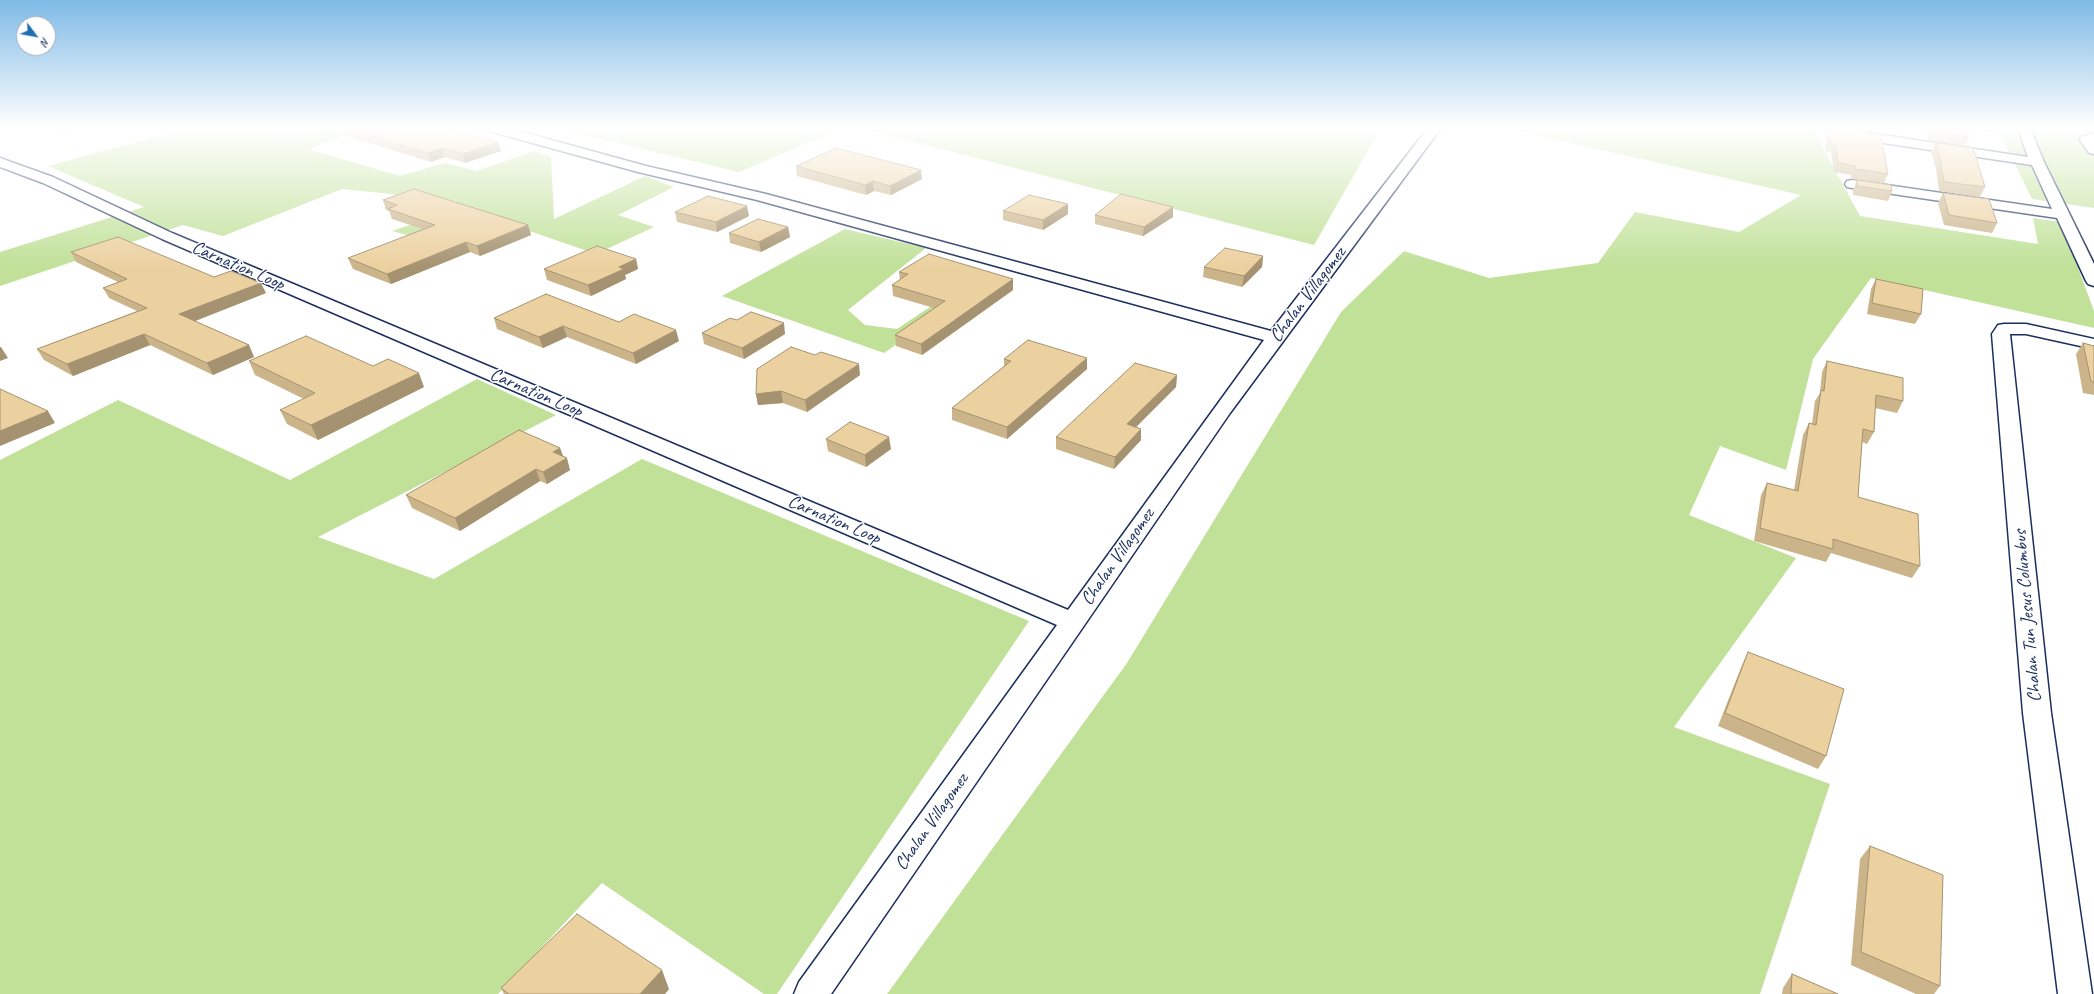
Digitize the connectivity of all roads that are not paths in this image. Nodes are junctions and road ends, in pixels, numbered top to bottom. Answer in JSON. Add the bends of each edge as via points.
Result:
{"nodes":[{"id":1,"x":33,"y":174,"type":"edge"},
{"id":2,"x":665,"y":174,"type":"edge"},
{"id":3,"x":1400,"y":174,"type":"edge"},
{"id":4,"x":2043,"y":174,"type":"edge"},
{"id":5,"x":1852,"y":184,"type":"dead end"},
{"id":6,"x":2063,"y":215,"type":"junction"},
{"id":7,"x":2094,"y":281,"type":"edge"},
{"id":8,"x":1275,"y":338,"type":"junction"},
{"id":9,"x":2094,"y":344,"type":"edge"},
{"id":10,"x":1072,"y":622,"type":"junction"},
{"id":11,"x":811,"y":994,"type":"edge"},
{"id":12,"x":2075,"y":994,"type":"edge"}],
"edges":[{"from":1,"to":10,"type":"street","name":"Carnation Loop","via":[[175,239]]},
{"from":2,"to":8,"type":"street","via":[[761,198]]},
{"from":3,"to":8,"type":"street","name":"Chalan Villagomez"},
{"from":4,"to":6,"type":"street"},
{"from":5,"to":6,"type":"street"},
{"from":6,"to":7,"type":"street"},
{"from":8,"to":10,"type":"street","name":"Chalan Villagomez"},
{"from":9,"to":12,"type":"street","name":"Chalan Tun Jesus Columbus","via":[[2026,329],[2004,329],[2001,334],[2037,713]]},
{"from":10,"to":11,"type":"street","name":"Chalan Villagomez"}]}
